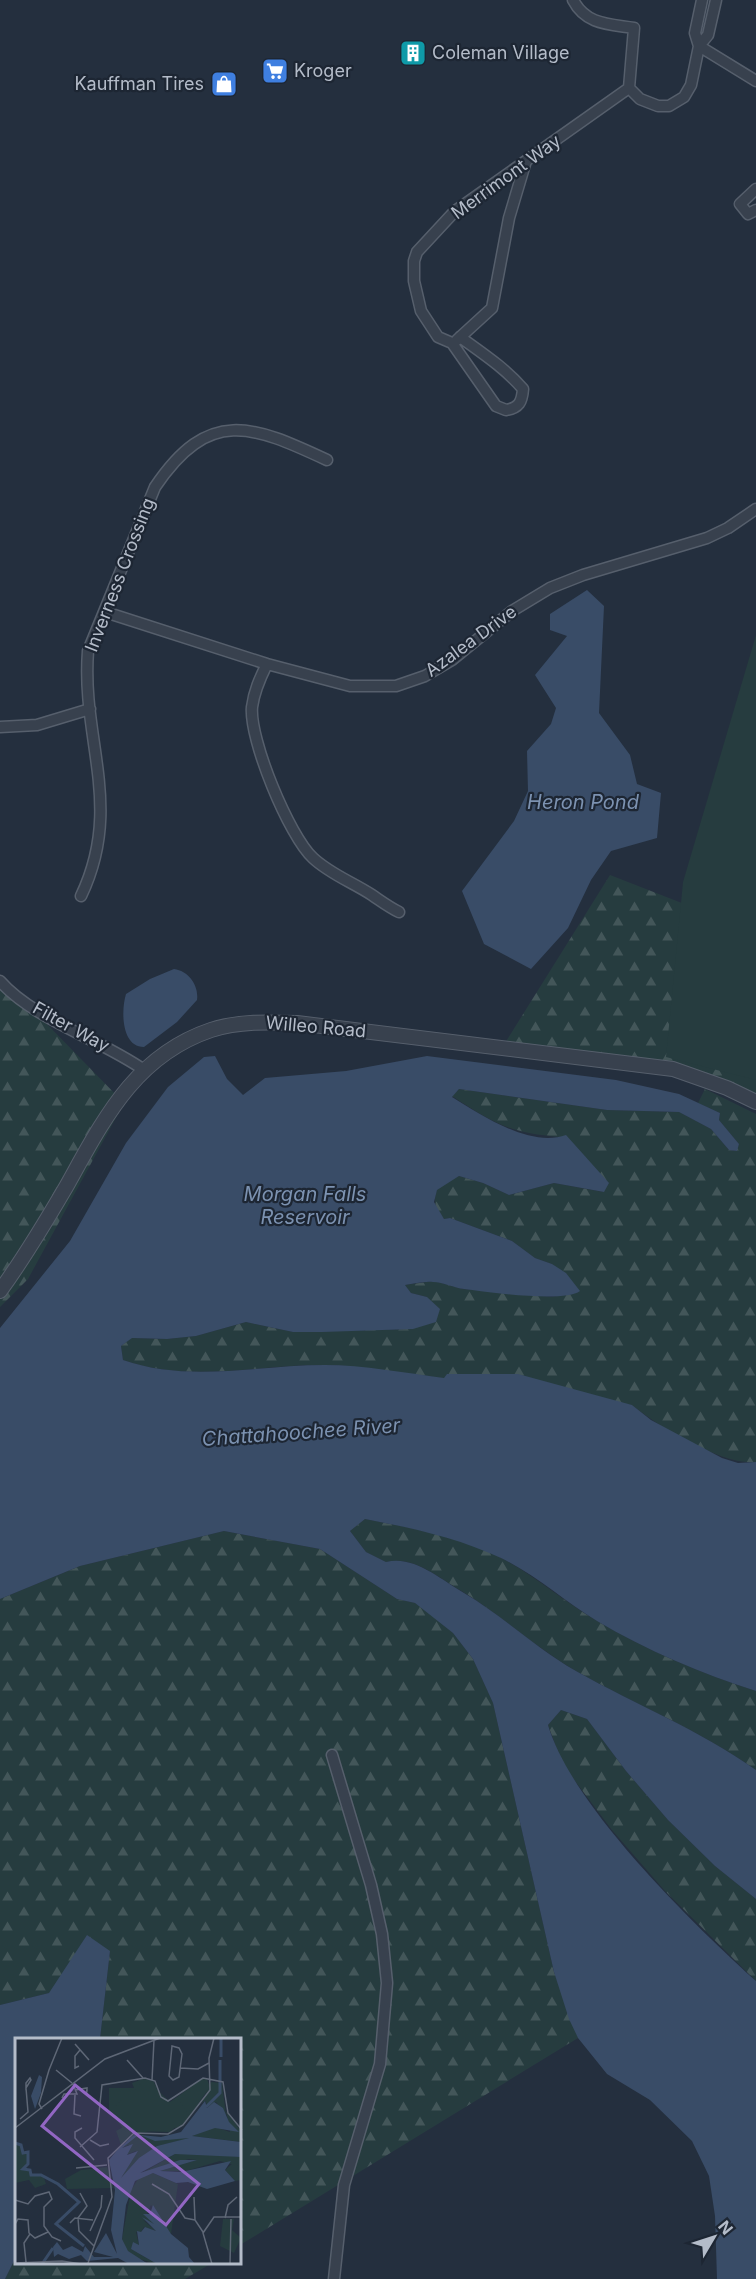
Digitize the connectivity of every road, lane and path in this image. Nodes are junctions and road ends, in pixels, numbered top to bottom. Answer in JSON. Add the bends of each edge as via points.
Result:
{"nodes":[{"id":1,"x":573,"y":0,"type":"edge"},
{"id":2,"x":702,"y":0,"type":"edge"},
{"id":3,"x":716,"y":0,"type":"edge"},
{"id":4,"x":699,"y":46,"type":"junction"},
{"id":5,"x":756,"y":81,"type":"edge"},
{"id":6,"x":629,"y":88,"type":"junction"},
{"id":7,"x":526,"y":161,"type":"junction"},
{"id":8,"x":756,"y":189,"type":"edge"},
{"id":9,"x":756,"y":210,"type":"edge"},
{"id":10,"x":456,"y":340,"type":"junction"},
{"id":11,"x":327,"y":460,"type":"dead end"},
{"id":12,"x":756,"y":509,"type":"edge"},
{"id":13,"x":105,"y":612,"type":"junction"},
{"id":14,"x":267,"y":663,"type":"junction"},
{"id":15,"x":90,"y":709,"type":"junction"},
{"id":16,"x":0,"y":727,"type":"edge"},
{"id":17,"x":81,"y":896,"type":"dead end"},
{"id":18,"x":399,"y":912,"type":"dead end"},
{"id":19,"x":0,"y":981,"type":"edge"},
{"id":20,"x":144,"y":1070,"type":"junction"},
{"id":21,"x":756,"y":1102,"type":"edge"},
{"id":22,"x":0,"y":1291,"type":"edge"},
{"id":23,"x":332,"y":1755,"type":"dead end"},
{"id":24,"x":334,"y":2279,"type":"edge"}],
"edges":[{"from":1,"to":6,"type":"street","via":[[581,13],[593,21],[634,28]]},
{"from":2,"to":4,"type":"street","via":[[695,33]]},
{"from":3,"to":4,"type":"street","via":[[708,35]]},
{"from":4,"to":5,"type":"street"},
{"from":4,"to":6,"type":"street","via":[[691,85],[675,104],[664,107],[648,103]]},
{"from":6,"to":7,"type":"street","name":"Merrimont Way"},
{"from":7,"to":10,"type":"street","via":[[509,218],[492,308]]},
{"from":7,"to":10,"type":"street","name":"Merrimont Way","via":[[455,211],[417,252],[414,281],[421,311],[438,337]]},
{"from":8,"to":9,"type":"street","via":[[741,204],[748,214]]},
{"from":10,"to":10,"type":"street","via":[[502,368],[523,389],[518,405],[506,410],[496,406]]},
{"from":11,"to":13,"type":"street","name":"Inverness Crossing","via":[[259,431],[224,431],[193,444],[171,463],[154,487]]},
{"from":12,"to":14,"type":"street","name":"Azalea Drive","via":[[706,538],[550,588],[512,611],[443,665],[396,686],[350,686]]},
{"from":13,"to":14,"type":"street","name":"Azalea Drive"},
{"from":13,"to":15,"type":"street","name":"Inverness Crossing","via":[[88,651]]},
{"from":14,"to":18,"type":"street","via":[[252,708],[253,729],[294,832],[326,869]]},
{"from":15,"to":16,"type":"street","via":[[37,724]]},
{"from":15,"to":17,"type":"street","name":"Inverness Crossing","via":[[102,800],[92,874]]},
{"from":19,"to":20,"type":"street","name":"Filter Way","via":[[34,1008]]},
{"from":20,"to":21,"type":"street","name":"Willeo Road","via":[[209,1030],[242,1023],[297,1023],[673,1069]]},
{"from":20,"to":22,"type":"street","name":"Willeo Road","via":[[119,1096],[38,1236]]},
{"from":23,"to":24,"type":"street","via":[[371,1885],[387,1983],[380,2064],[344,2185]]}]}
